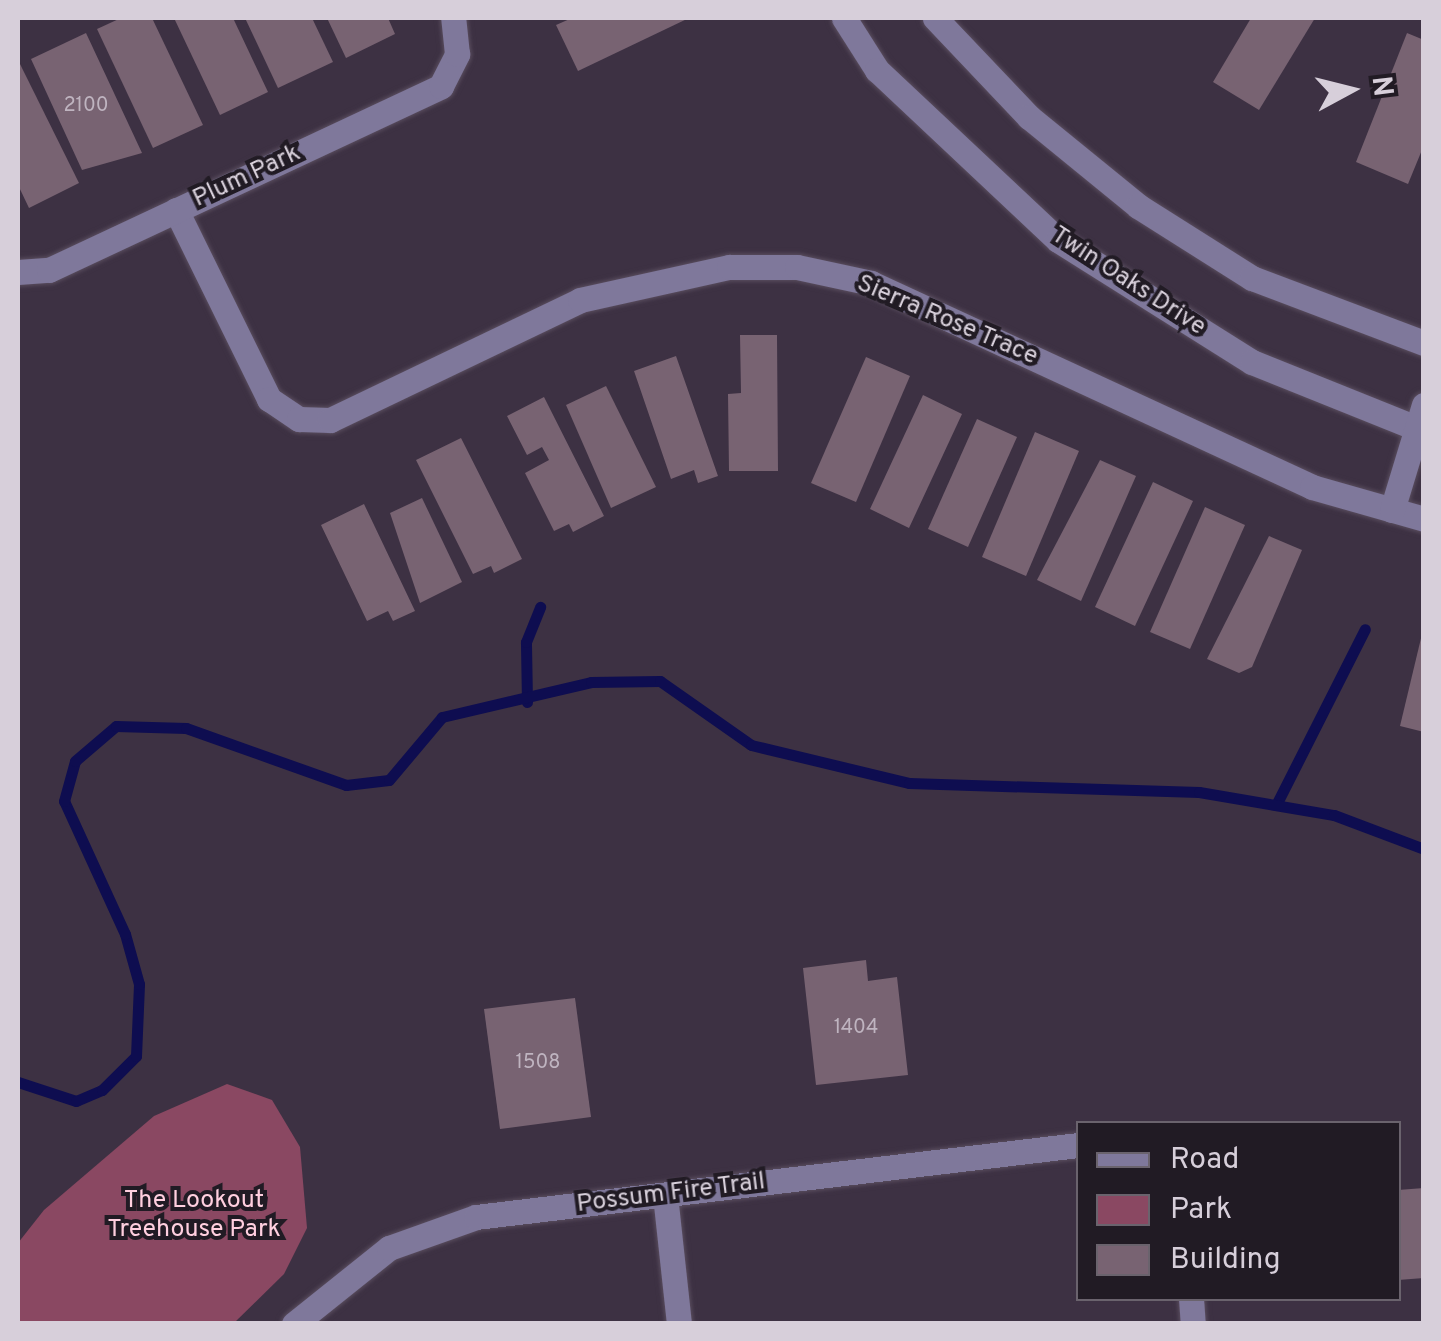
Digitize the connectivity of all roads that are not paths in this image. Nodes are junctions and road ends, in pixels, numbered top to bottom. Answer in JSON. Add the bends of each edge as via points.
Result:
{"nodes":[{"id":1,"x":453,"y":18,"type":"edge"},
{"id":2,"x":844,"y":18,"type":"edge"},
{"id":3,"x":935,"y":18,"type":"edge"},
{"id":4,"x":176,"y":210,"type":"junction"},
{"id":5,"x":18,"y":272,"type":"edge"},
{"id":6,"x":1424,"y":343,"type":"edge"},
{"id":7,"x":1424,"y":404,"type":"edge"},
{"id":8,"x":1420,"y":430,"type":"edge"},
{"id":9,"x":1392,"y":510,"type":"junction"},
{"id":10,"x":1424,"y":519,"type":"edge"},
{"id":11,"x":1076,"y":1145,"type":"edge"},
{"id":12,"x":665,"y":1194,"type":"junction"},
{"id":13,"x":294,"y":1324,"type":"edge"},
{"id":14,"x":679,"y":1324,"type":"edge"}],
"edges":[{"from":1,"to":4,"type":"street","name":"Plum Park","via":[[457,54],[441,86]]},
{"from":2,"to":8,"type":"street","name":"Twin Oaks Drive","via":[[877,70],[1058,240],[1252,362]]},
{"from":3,"to":6,"type":"street","via":[[1028,117],[1138,206],[1252,278]]},
{"from":4,"to":5,"type":"street","name":"Plum Park","via":[[49,270]]},
{"from":4,"to":9,"type":"street","name":"Sierra Rose Trace","via":[[268,399],[299,419],[330,420],[580,300],[729,267],[796,267],[871,283],[1312,487]]},
{"from":7,"to":8,"type":"street"},
{"from":8,"to":9,"type":"street"},
{"from":9,"to":10,"type":"street","name":"Sierra Rose Trace"},
{"from":11,"to":12,"type":"street","name":"Possum Fire Trail"},
{"from":12,"to":13,"type":"street","name":"Possum Fire Trail","via":[[476,1217],[389,1248]]},
{"from":12,"to":14,"type":"street"}]}
